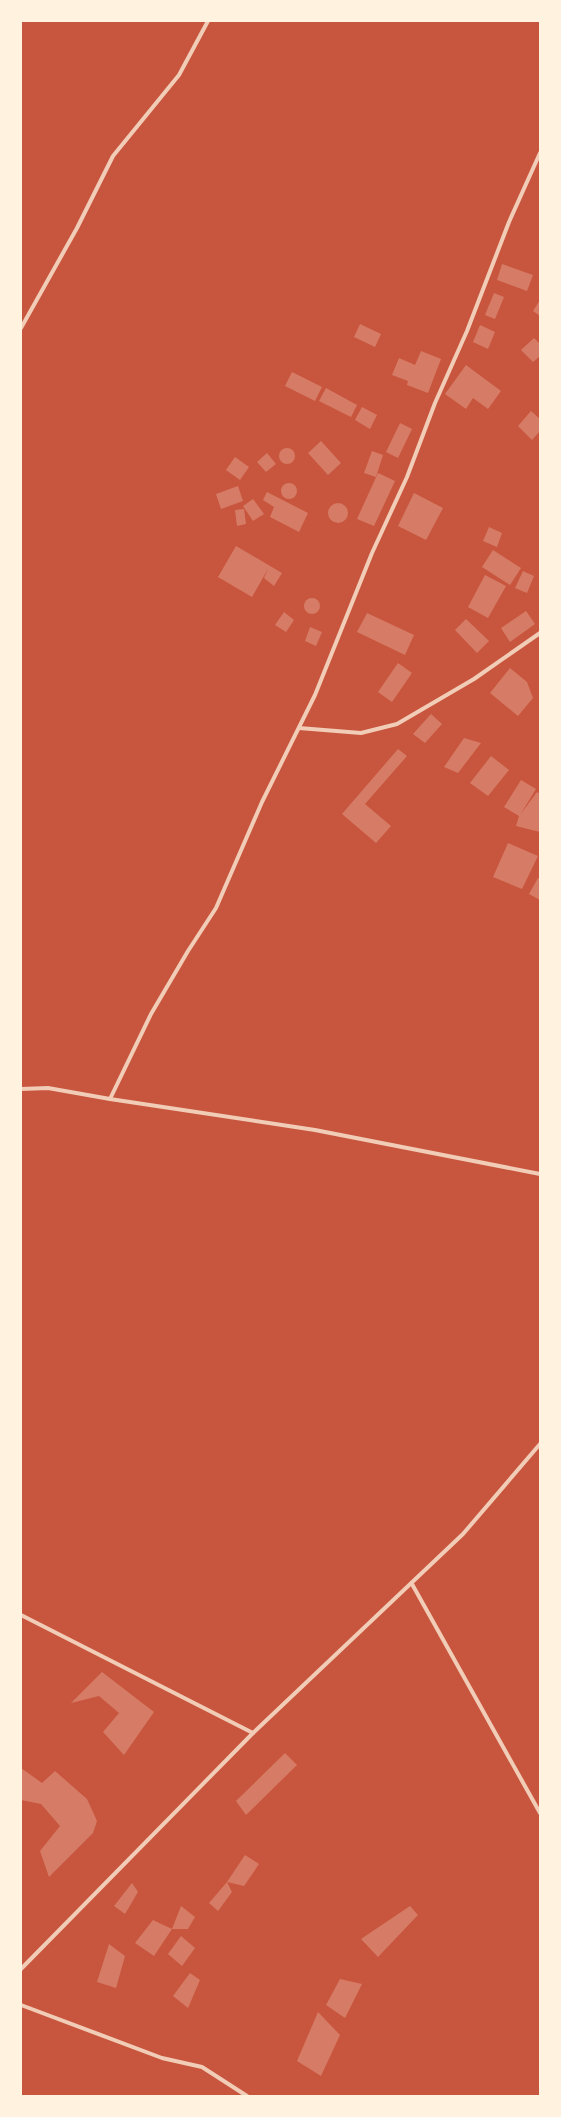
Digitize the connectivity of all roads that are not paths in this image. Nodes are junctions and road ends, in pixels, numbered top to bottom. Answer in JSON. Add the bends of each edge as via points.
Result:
{"nodes":[{"id":1,"x":208,"y":21,"type":"edge"},
{"id":2,"x":540,"y":153,"type":"edge"},
{"id":3,"x":21,"y":328,"type":"edge"},
{"id":4,"x":540,"y":633,"type":"edge"},
{"id":5,"x":299,"y":728,"type":"junction"},
{"id":6,"x":21,"y":1089,"type":"edge"},
{"id":7,"x":110,"y":1100,"type":"junction"},
{"id":8,"x":540,"y":1174,"type":"edge"},
{"id":9,"x":540,"y":1444,"type":"edge"},
{"id":10,"x":412,"y":1584,"type":"junction"},
{"id":11,"x":21,"y":1615,"type":"edge"},
{"id":12,"x":252,"y":1733,"type":"junction"},
{"id":13,"x":540,"y":1813,"type":"edge"},
{"id":14,"x":21,"y":1969,"type":"edge"},
{"id":15,"x":21,"y":2005,"type":"edge"},
{"id":16,"x":248,"y":2096,"type":"edge"}],
"edges":[{"from":1,"to":3,"type":"street","via":[[179,75],[113,156],[77,228]]},
{"from":2,"to":5,"type":"street","via":[[509,222],[407,477]]},
{"from":4,"to":5,"type":"street","via":[[474,679],[398,724],[360,732]]},
{"from":5,"to":7,"type":"street","via":[[262,802],[216,908],[151,1014]]},
{"from":6,"to":7,"type":"street","via":[[48,1088]]},
{"from":7,"to":8,"type":"street","via":[[315,1130]]},
{"from":9,"to":10,"type":"street","via":[[463,1534]]},
{"from":10,"to":12,"type":"street"},
{"from":10,"to":13,"type":"street"},
{"from":11,"to":12,"type":"street"},
{"from":12,"to":14,"type":"street"},
{"from":15,"to":16,"type":"street","via":[[162,2058],[202,2067]]}]}
